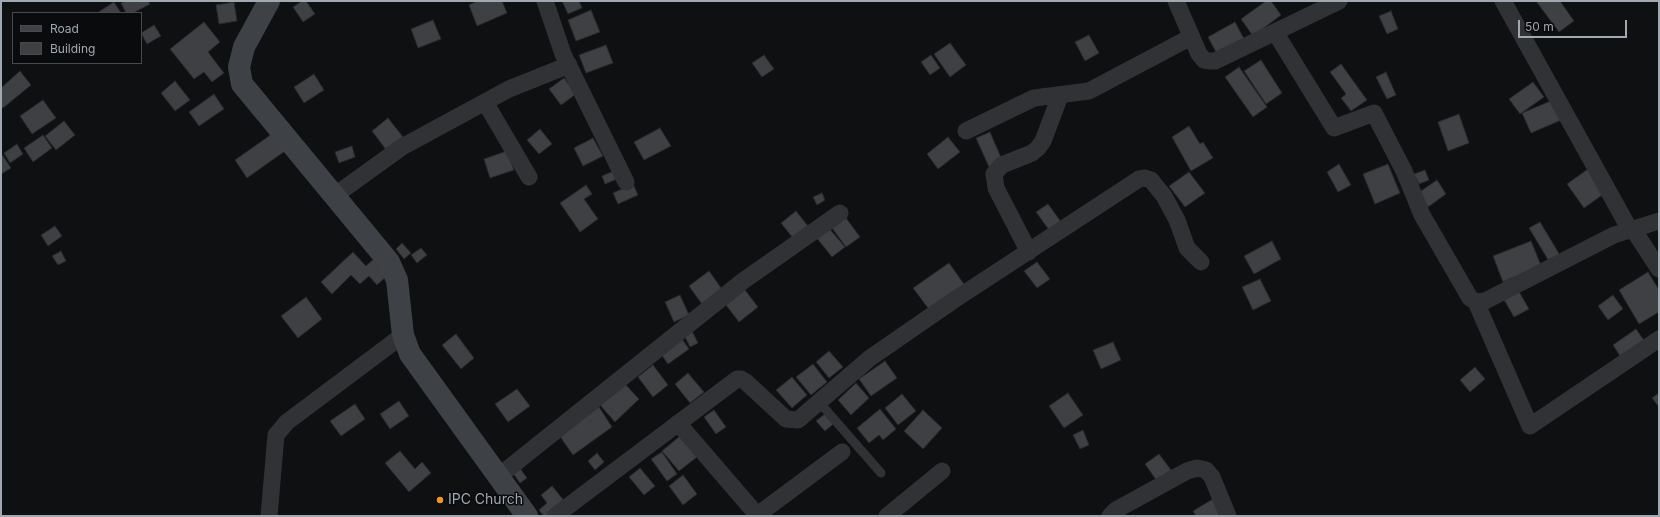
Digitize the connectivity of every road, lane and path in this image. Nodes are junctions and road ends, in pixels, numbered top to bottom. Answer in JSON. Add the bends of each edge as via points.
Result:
{"nodes":[{"id":1,"x":269,"y":1,"type":"edge"},
{"id":2,"x":545,"y":1,"type":"edge"},
{"id":3,"x":1176,"y":1,"type":"edge"},
{"id":4,"x":1339,"y":1,"type":"edge"},
{"id":5,"x":1503,"y":1,"type":"edge"},
{"id":6,"x":1275,"y":32,"type":"junction"},
{"id":7,"x":1191,"y":37,"type":"junction"},
{"id":8,"x":569,"y":65,"type":"junction"},
{"id":9,"x":1060,"y":96,"type":"junction"},
{"id":10,"x":485,"y":102,"type":"junction"},
{"id":11,"x":966,"y":131,"type":"dead end"},
{"id":12,"x":529,"y":177,"type":"dead end"},
{"id":13,"x":626,"y":182,"type":"dead end"},
{"id":14,"x":334,"y":196,"type":"junction"},
{"id":15,"x":840,"y":213,"type":"dead end"},
{"id":16,"x":1659,"y":221,"type":"edge"},
{"id":17,"x":1632,"y":230,"type":"junction"},
{"id":18,"x":1029,"y":252,"type":"junction"},
{"id":19,"x":1201,"y":262,"type":"dead end"},
{"id":20,"x":1659,"y":269,"type":"edge"},
{"id":21,"x":1476,"y":302,"type":"junction"},
{"id":22,"x":402,"y":335,"type":"junction"},
{"id":23,"x":1659,"y":339,"type":"edge"},
{"id":24,"x":819,"y":402,"type":"junction"},
{"id":25,"x":678,"y":423,"type":"junction"},
{"id":26,"x":842,"y":452,"type":"dead end"},
{"id":27,"x":942,"y":471,"type":"dead end"},
{"id":28,"x":881,"y":473,"type":"dead end"},
{"id":29,"x":499,"y":476,"type":"junction"},
{"id":30,"x":269,"y":516,"type":"edge"},
{"id":31,"x":527,"y":516,"type":"edge"},
{"id":32,"x":556,"y":516,"type":"edge"},
{"id":33,"x":757,"y":516,"type":"edge"},
{"id":34,"x":887,"y":516,"type":"edge"},
{"id":35,"x":1110,"y":516,"type":"edge"},
{"id":36,"x":1228,"y":516,"type":"edge"}],
"edges":[{"from":1,"to":14,"type":"street","via":[[244,47],[239,66],[242,84]]},
{"from":2,"to":8,"type":"street"},
{"from":3,"to":7,"type":"street"},
{"from":4,"to":6,"type":"street"},
{"from":5,"to":17,"type":"street"},
{"from":6,"to":7,"type":"street","via":[[1215,61],[1204,60]]},
{"from":6,"to":21,"type":"street","via":[[1334,128],[1374,113],[1404,171],[1422,215],[1470,298]]},
{"from":7,"to":9,"type":"street","via":[[1089,91]]},
{"from":8,"to":10,"type":"street","via":[[509,89]]},
{"from":8,"to":13,"type":"street"},
{"from":9,"to":11,"type":"street","via":[[1034,98]]},
{"from":9,"to":18,"type":"street","via":[[1038,148],[1002,165],[994,174],[996,188]]},
{"from":10,"to":12,"type":"street"},
{"from":10,"to":14,"type":"street","via":[[402,146]]},
{"from":14,"to":22,"type":"street","via":[[389,262],[397,280]]},
{"from":15,"to":29,"type":"street","via":[[743,280]]},
{"from":16,"to":17,"type":"street"},
{"from":17,"to":20,"type":"street"},
{"from":17,"to":21,"type":"street","via":[[1614,235],[1484,301]]},
{"from":18,"to":19,"type":"street","via":[[1139,179],[1145,178],[1151,180],[1164,196],[1177,220],[1187,248]]},
{"from":18,"to":24,"type":"street","via":[[870,358]]},
{"from":21,"to":23,"type":"street","via":[[1530,426]]},
{"from":22,"to":29,"type":"street","via":[[410,354]]},
{"from":22,"to":30,"type":"street","via":[[287,422],[276,435]]},
{"from":24,"to":25,"type":"street","via":[[798,420],[786,420],[746,382],[736,379]]},
{"from":24,"to":28,"type":"lane"},
{"from":25,"to":32,"type":"street"},
{"from":25,"to":33,"type":"street"},
{"from":26,"to":33,"type":"street"},
{"from":27,"to":34,"type":"street"},
{"from":29,"to":31,"type":"street"},
{"from":35,"to":36,"type":"street","via":[[1116,510],[1197,468],[1206,470],[1212,477]]}]}
